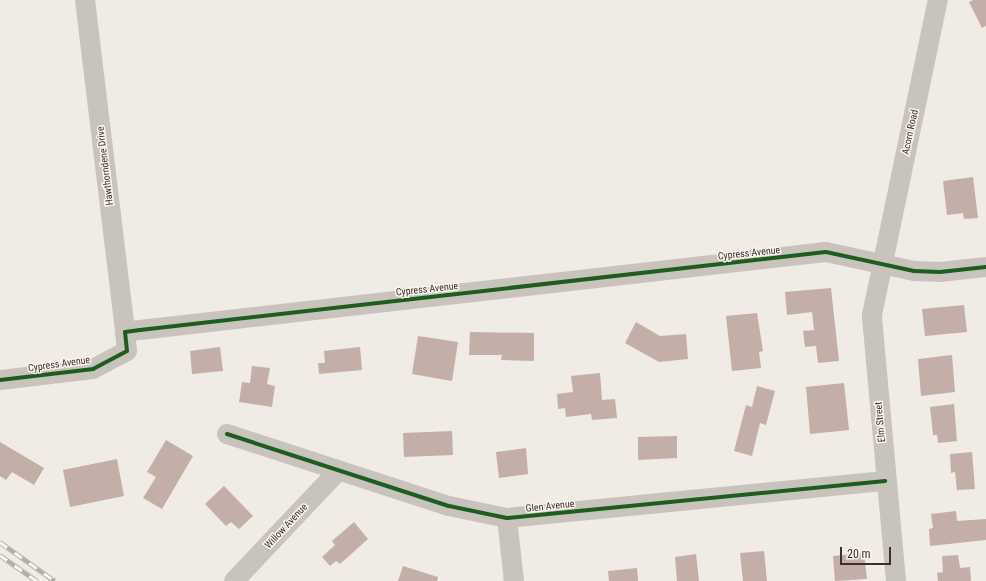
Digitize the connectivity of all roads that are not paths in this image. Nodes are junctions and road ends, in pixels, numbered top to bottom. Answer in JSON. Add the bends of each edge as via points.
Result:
{"nodes":[{"id":1,"x":84,"y":0,"type":"edge"},
{"id":2,"x":938,"y":0,"type":"edge"},
{"id":3,"x":881,"y":263,"type":"junction"},
{"id":4,"x":986,"y":267,"type":"edge"},
{"id":5,"x":125,"y":332,"type":"junction"},
{"id":6,"x":0,"y":380,"type":"edge"},
{"id":7,"x":227,"y":434,"type":"dead end"},
{"id":8,"x":338,"y":471,"type":"junction"},
{"id":9,"x":885,"y":481,"type":"junction"},
{"id":10,"x":507,"y":518,"type":"junction"},
{"id":11,"x":234,"y":581,"type":"edge"},
{"id":12,"x":514,"y":581,"type":"edge"},
{"id":13,"x":896,"y":581,"type":"edge"}],
"edges":[{"from":1,"to":5,"type":"street","name":"Hawthorndene Drive"},
{"from":2,"to":3,"type":"street","name":"Acorn Road"},
{"from":3,"to":4,"type":"street","name":"Cypress Avenue","via":[[914,271],[940,272]]},
{"from":3,"to":5,"type":"street","name":"Cypress Avenue","via":[[826,252]]},
{"from":3,"to":9,"type":"street","name":"Elm Street","via":[[872,315]]},
{"from":5,"to":6,"type":"street","name":"Cypress Avenue","via":[[127,351],[93,369]]},
{"from":7,"to":8,"type":"street","name":"Glen Avenue"},
{"from":8,"to":10,"type":"street","name":"Glen Avenue","via":[[449,506]]},
{"from":8,"to":11,"type":"street","name":"Willow Avenue"},
{"from":9,"to":10,"type":"street","name":"Glen Avenue"},
{"from":9,"to":13,"type":"street","name":"Elm Street"},
{"from":10,"to":12,"type":"street"}]}
